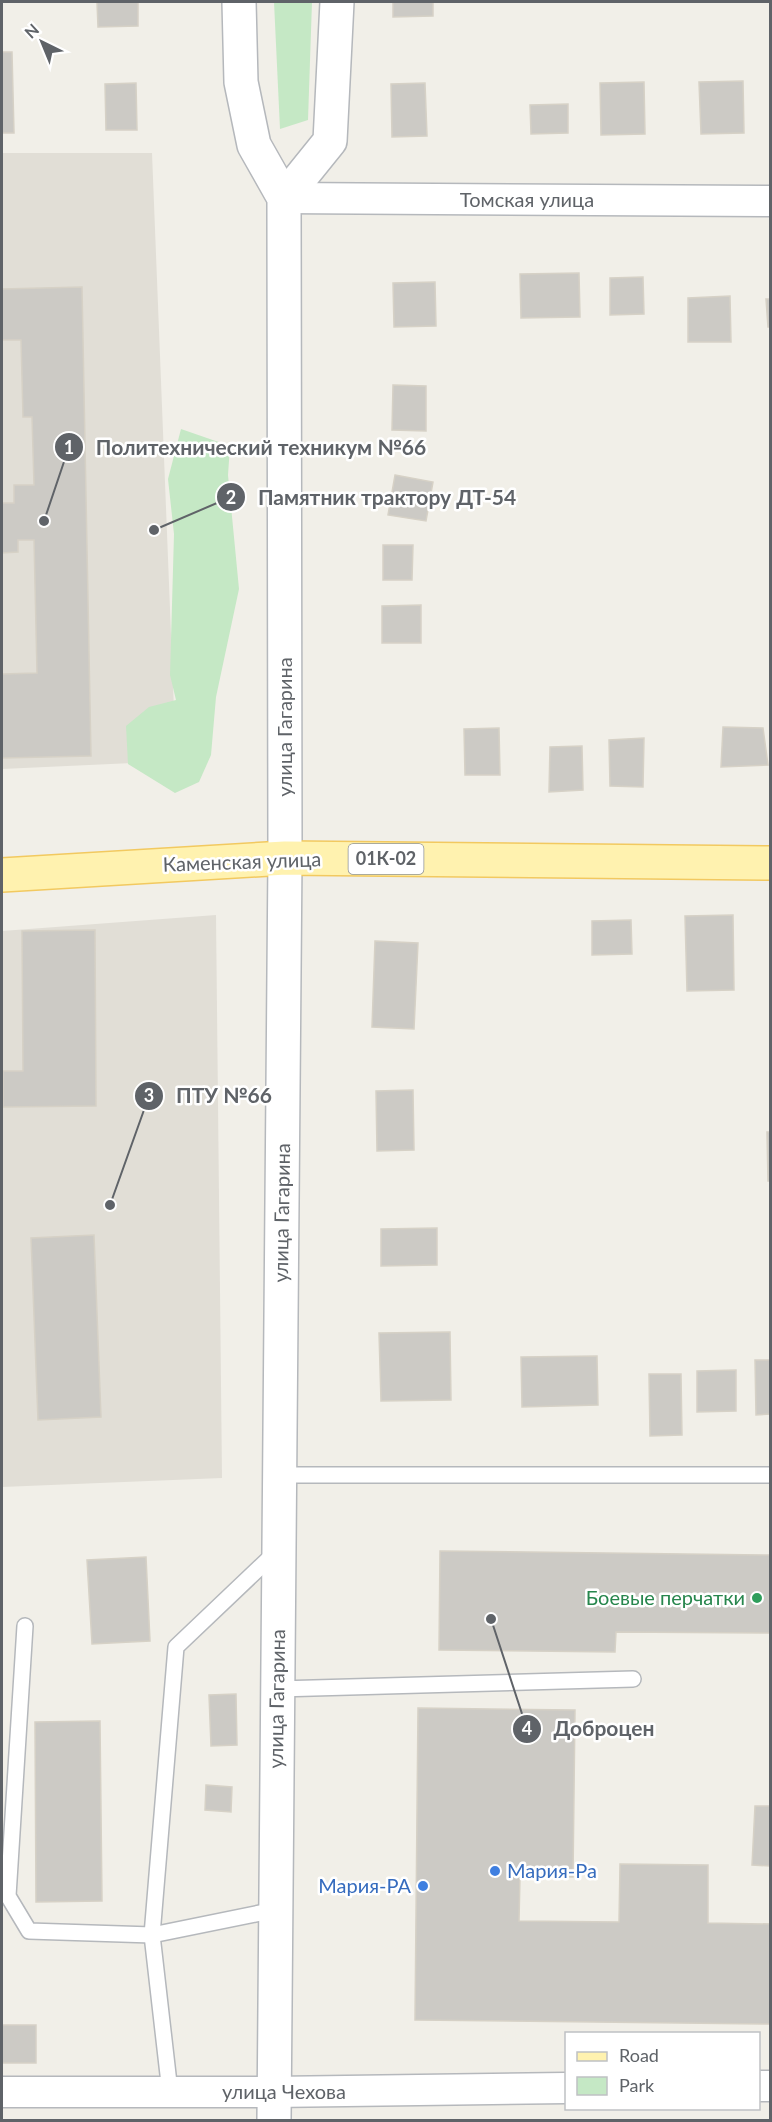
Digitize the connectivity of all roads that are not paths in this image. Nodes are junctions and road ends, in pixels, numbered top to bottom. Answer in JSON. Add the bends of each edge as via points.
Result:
{"nodes":[{"id":1,"x":239,"y":2,"type":"edge"},
{"id":2,"x":337,"y":2,"type":"edge"},
{"id":3,"x":284,"y":198,"type":"junction"},
{"id":4,"x":771,"y":201,"type":"edge"},
{"id":5,"x":285,"y":858,"type":"junction"},
{"id":6,"x":771,"y":863,"type":"edge"},
{"id":7,"x":2,"y":875,"type":"edge"},
{"id":8,"x":279,"y":1475,"type":"junction"},
{"id":9,"x":771,"y":1475,"type":"edge"},
{"id":10,"x":279,"y":1549,"type":"junction"},
{"id":11,"x":25,"y":1626,"type":"dead end"},
{"id":12,"x":633,"y":1679,"type":"dead end"},
{"id":13,"x":278,"y":1689,"type":"junction"},
{"id":14,"x":275,"y":1910,"type":"junction"},
{"id":15,"x":152,"y":1935,"type":"junction"},
{"id":16,"x":565,"y":2088,"type":"edge"},
{"id":17,"x":2,"y":2092,"type":"edge"},
{"id":18,"x":170,"y":2092,"type":"junction"},
{"id":19,"x":274,"y":2106,"type":"edge"}],
"edges":[{"from":1,"to":3,"type":"street","name":"улица Гагарина","via":[[241,82],[254,145]]},
{"from":2,"to":3,"type":"street","via":[[330,141]]},
{"from":3,"to":4,"type":"street","name":"Томская улица"},
{"from":3,"to":5,"type":"street","name":"улица Гагарина"},
{"from":5,"to":6,"type":"main road","name":"Каменская улица","number":"01К-02"},
{"from":5,"to":7,"type":"main road","name":"Каменская улица","number":"01К-02"},
{"from":5,"to":8,"type":"street","name":"улица Гагарина"},
{"from":8,"to":9,"type":"lane"},
{"from":8,"to":10,"type":"street","name":"улица Гагарина"},
{"from":10,"to":13,"type":"street","name":"улица Гагарина"},
{"from":10,"to":15,"type":"lane","via":[[176,1647]]},
{"from":11,"to":15,"type":"lane","via":[[8,1896],[30,1931]]},
{"from":12,"to":13,"type":"lane"},
{"from":13,"to":14,"type":"street","name":"улица Гагарина"},
{"from":14,"to":15,"type":"lane"},
{"from":14,"to":19,"type":"street","name":"улица Гагарина"},
{"from":15,"to":18,"type":"lane"},
{"from":16,"to":19,"type":"street","name":"улица Чехова"},
{"from":17,"to":18,"type":"street","name":"улица Чехова"},
{"from":18,"to":19,"type":"street","name":"улица Чехова"}]}
